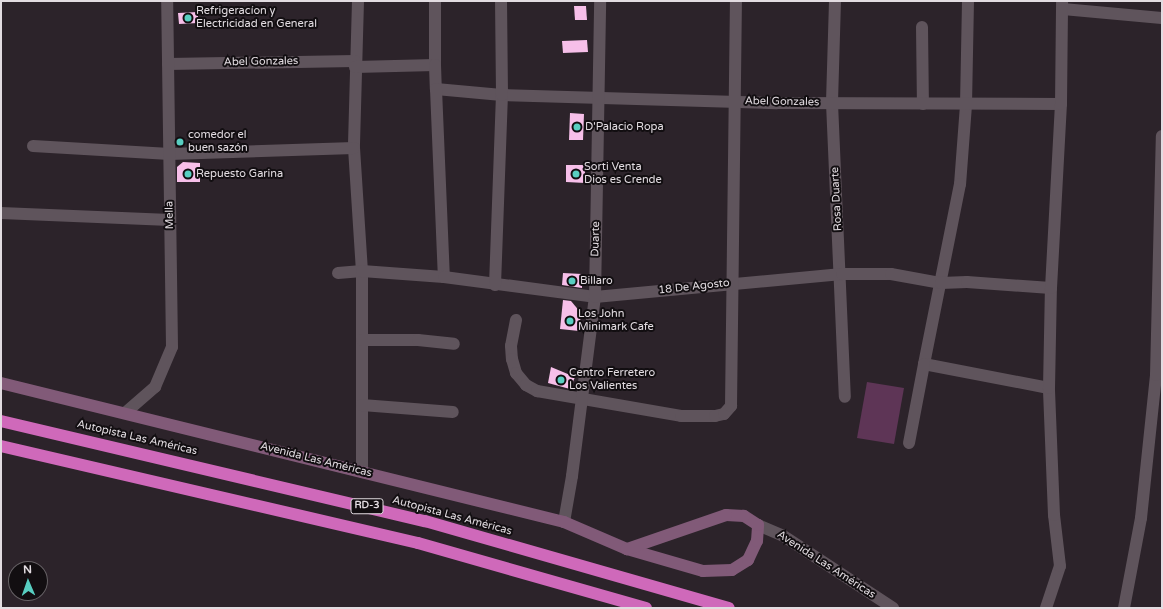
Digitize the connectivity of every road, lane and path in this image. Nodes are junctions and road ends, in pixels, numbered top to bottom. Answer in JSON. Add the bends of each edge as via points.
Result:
{"nodes":[{"id":1,"x":167,"y":1,"type":"edge"},
{"id":2,"x":358,"y":1,"type":"edge"},
{"id":3,"x":435,"y":1,"type":"edge"},
{"id":4,"x":501,"y":1,"type":"edge"},
{"id":5,"x":600,"y":1,"type":"edge"},
{"id":6,"x":736,"y":1,"type":"edge"},
{"id":7,"x":835,"y":1,"type":"edge"},
{"id":8,"x":968,"y":1,"type":"edge"},
{"id":9,"x":1062,"y":5,"type":"edge"},
{"id":10,"x":1162,"y":18,"type":"edge"},
{"id":11,"x":922,"y":27,"type":"dead end"},
{"id":12,"x":168,"y":64,"type":"junction"},
{"id":13,"x":355,"y":64,"type":"junction"},
{"id":14,"x":434,"y":65,"type":"junction"},
{"id":15,"x":436,"y":89,"type":"junction"},
{"id":16,"x":502,"y":95,"type":"junction"},
{"id":17,"x":600,"y":98,"type":"junction"},
{"id":18,"x":736,"y":101,"type":"junction"},
{"id":19,"x":832,"y":103,"type":"junction"},
{"id":20,"x":923,"y":104,"type":"junction"},
{"id":21,"x":1061,"y":104,"type":"junction"},
{"id":22,"x":966,"y":105,"type":"junction"},
{"id":23,"x":1162,"y":136,"type":"edge"},
{"id":24,"x":33,"y":146,"type":"dead end"},
{"id":25,"x":354,"y":148,"type":"junction"},
{"id":26,"x":170,"y":154,"type":"junction"},
{"id":27,"x":1,"y":214,"type":"edge"},
{"id":28,"x":170,"y":220,"type":"junction"},
{"id":29,"x":338,"y":272,"type":"dead end"},
{"id":30,"x":362,"y":272,"type":"junction"},
{"id":31,"x":842,"y":274,"type":"junction"},
{"id":32,"x":444,"y":277,"type":"junction"},
{"id":33,"x":732,"y":282,"type":"junction"},
{"id":34,"x":941,"y":283,"type":"junction"},
{"id":35,"x":495,"y":284,"type":"junction"},
{"id":36,"x":1051,"y":288,"type":"junction"},
{"id":37,"x":595,"y":297,"type":"junction"},
{"id":38,"x":516,"y":320,"type":"dead end"},
{"id":39,"x":362,"y":340,"type":"junction"},
{"id":40,"x":454,"y":344,"type":"dead end"},
{"id":41,"x":924,"y":364,"type":"junction"},
{"id":42,"x":1,"y":383,"type":"edge"},
{"id":43,"x":1049,"y":388,"type":"junction"},
{"id":44,"x":845,"y":397,"type":"dead end"},
{"id":45,"x":582,"y":398,"type":"junction"},
{"id":46,"x":362,"y":405,"type":"junction"},
{"id":47,"x":453,"y":412,"type":"dead end"},
{"id":48,"x":125,"y":413,"type":"junction"},
{"id":49,"x":1,"y":421,"type":"edge"},
{"id":50,"x":909,"y":443,"type":"dead end"},
{"id":51,"x":1,"y":446,"type":"edge"},
{"id":52,"x":362,"y":472,"type":"junction"},
{"id":53,"x":564,"y":522,"type":"junction"},
{"id":54,"x":758,"y":525,"type":"junction"},
{"id":55,"x":627,"y":549,"type":"junction"},
{"id":56,"x":646,"y":608,"type":"edge"},
{"id":57,"x":729,"y":608,"type":"edge"},
{"id":58,"x":893,"y":608,"type":"edge"},
{"id":59,"x":1046,"y":608,"type":"edge"},
{"id":60,"x":1124,"y":608,"type":"edge"}],
"edges":[{"from":1,"to":12,"type":"street","name":"Mella"},
{"from":2,"to":13,"type":"street"},
{"from":3,"to":14,"type":"street"},
{"from":4,"to":16,"type":"street"},
{"from":5,"to":17,"type":"street","name":"Duarte"},
{"from":6,"to":18,"type":"street"},
{"from":7,"to":19,"type":"street","name":"Rosa Duarte"},
{"from":8,"to":22,"type":"street"},
{"from":9,"to":10,"type":"street"},
{"from":9,"to":21,"type":"street"},
{"from":11,"to":20,"type":"street"},
{"from":12,"to":13,"type":"street","name":"Abel Gonzales"},
{"from":12,"to":26,"type":"street","name":"Mella"},
{"from":13,"to":14,"type":"street","name":"Abel Gonzales"},
{"from":13,"to":25,"type":"street"},
{"from":14,"to":15,"type":"street"},
{"from":15,"to":16,"type":"street","name":"Abel Gonzales"},
{"from":15,"to":32,"type":"street"},
{"from":16,"to":17,"type":"street","name":"Abel Gonzales"},
{"from":16,"to":35,"type":"street"},
{"from":17,"to":18,"type":"street","name":"Abel Gonzales"},
{"from":17,"to":37,"type":"street","name":"Duarte"},
{"from":18,"to":19,"type":"street","name":"Abel Gonzales"},
{"from":18,"to":33,"type":"street"},
{"from":19,"to":20,"type":"street","name":"Abel Gonzales"},
{"from":19,"to":31,"type":"street","name":"Rosa Duarte"},
{"from":20,"to":22,"type":"street","name":"Abel Gonzales"},
{"from":21,"to":22,"type":"street","name":"Abel Gonzales"},
{"from":21,"to":36,"type":"street"},
{"from":22,"to":34,"type":"street","via":[[960,184]]},
{"from":23,"to":60,"type":"street","via":[[1156,375],[1141,518]]},
{"from":24,"to":26,"type":"street"},
{"from":25,"to":26,"type":"street"},
{"from":25,"to":30,"type":"street"},
{"from":26,"to":28,"type":"street","name":"Mella"},
{"from":27,"to":28,"type":"street"},
{"from":28,"to":48,"type":"street","name":"Mella","via":[[172,347],[155,387]]},
{"from":29,"to":30,"type":"street","name":"18 De Agosto"},
{"from":30,"to":32,"type":"street","name":"18 De Agosto"},
{"from":30,"to":39,"type":"street"},
{"from":31,"to":33,"type":"street","name":"18 De Agosto","via":[[768,282]]},
{"from":31,"to":34,"type":"street","name":"18 De Agosto","via":[[891,274]]},
{"from":31,"to":44,"type":"street","name":"Rosa Duarte"},
{"from":32,"to":35,"type":"street","name":"18 De Agosto"},
{"from":33,"to":37,"type":"street","name":"18 De Agosto"},
{"from":33,"to":45,"type":"street","via":[[731,406],[724,414],[681,416]]},
{"from":34,"to":36,"type":"street","name":"18 De Agosto","via":[[967,282]]},
{"from":34,"to":41,"type":"street"},
{"from":35,"to":37,"type":"street","name":"18 De Agosto"},
{"from":36,"to":43,"type":"street"},
{"from":37,"to":45,"type":"street","name":"Duarte"},
{"from":38,"to":45,"type":"street","via":[[511,346],[512,358],[516,373],[526,385],[537,391]]},
{"from":39,"to":40,"type":"street","via":[[418,340]]},
{"from":39,"to":46,"type":"street"},
{"from":41,"to":43,"type":"street"},
{"from":41,"to":50,"type":"street"},
{"from":42,"to":48,"type":"main road","name":"Avenida Las Américas"},
{"from":43,"to":59,"type":"street","via":[[1054,515],[1060,566]]},
{"from":45,"to":53,"type":"street","name":"Duarte"},
{"from":46,"to":47,"type":"street"},
{"from":46,"to":52,"type":"street"},
{"from":48,"to":52,"type":"main road","name":"Avenida Las Américas"},
{"from":49,"to":57,"type":"highway","name":"Autopista Las Américas","number":"RD-3","via":[[425,520]]},
{"from":51,"to":56,"type":"highway","number":"RD-3","via":[[418,543]]},
{"from":52,"to":53,"type":"main road","name":"Avenida Las Américas"},
{"from":53,"to":55,"type":"main road","name":"Avenida Las Américas"},
{"from":54,"to":55,"type":"main road","name":"Avenida Las Américas","via":[[744,516],[726,515]]},
{"from":54,"to":55,"type":"main road","name":"Avenida Las Américas","via":[[756,541],[748,560],[732,570],[703,571]]},
{"from":54,"to":58,"type":"street","name":"Avenida Las Américas","via":[[782,535]]}]}
